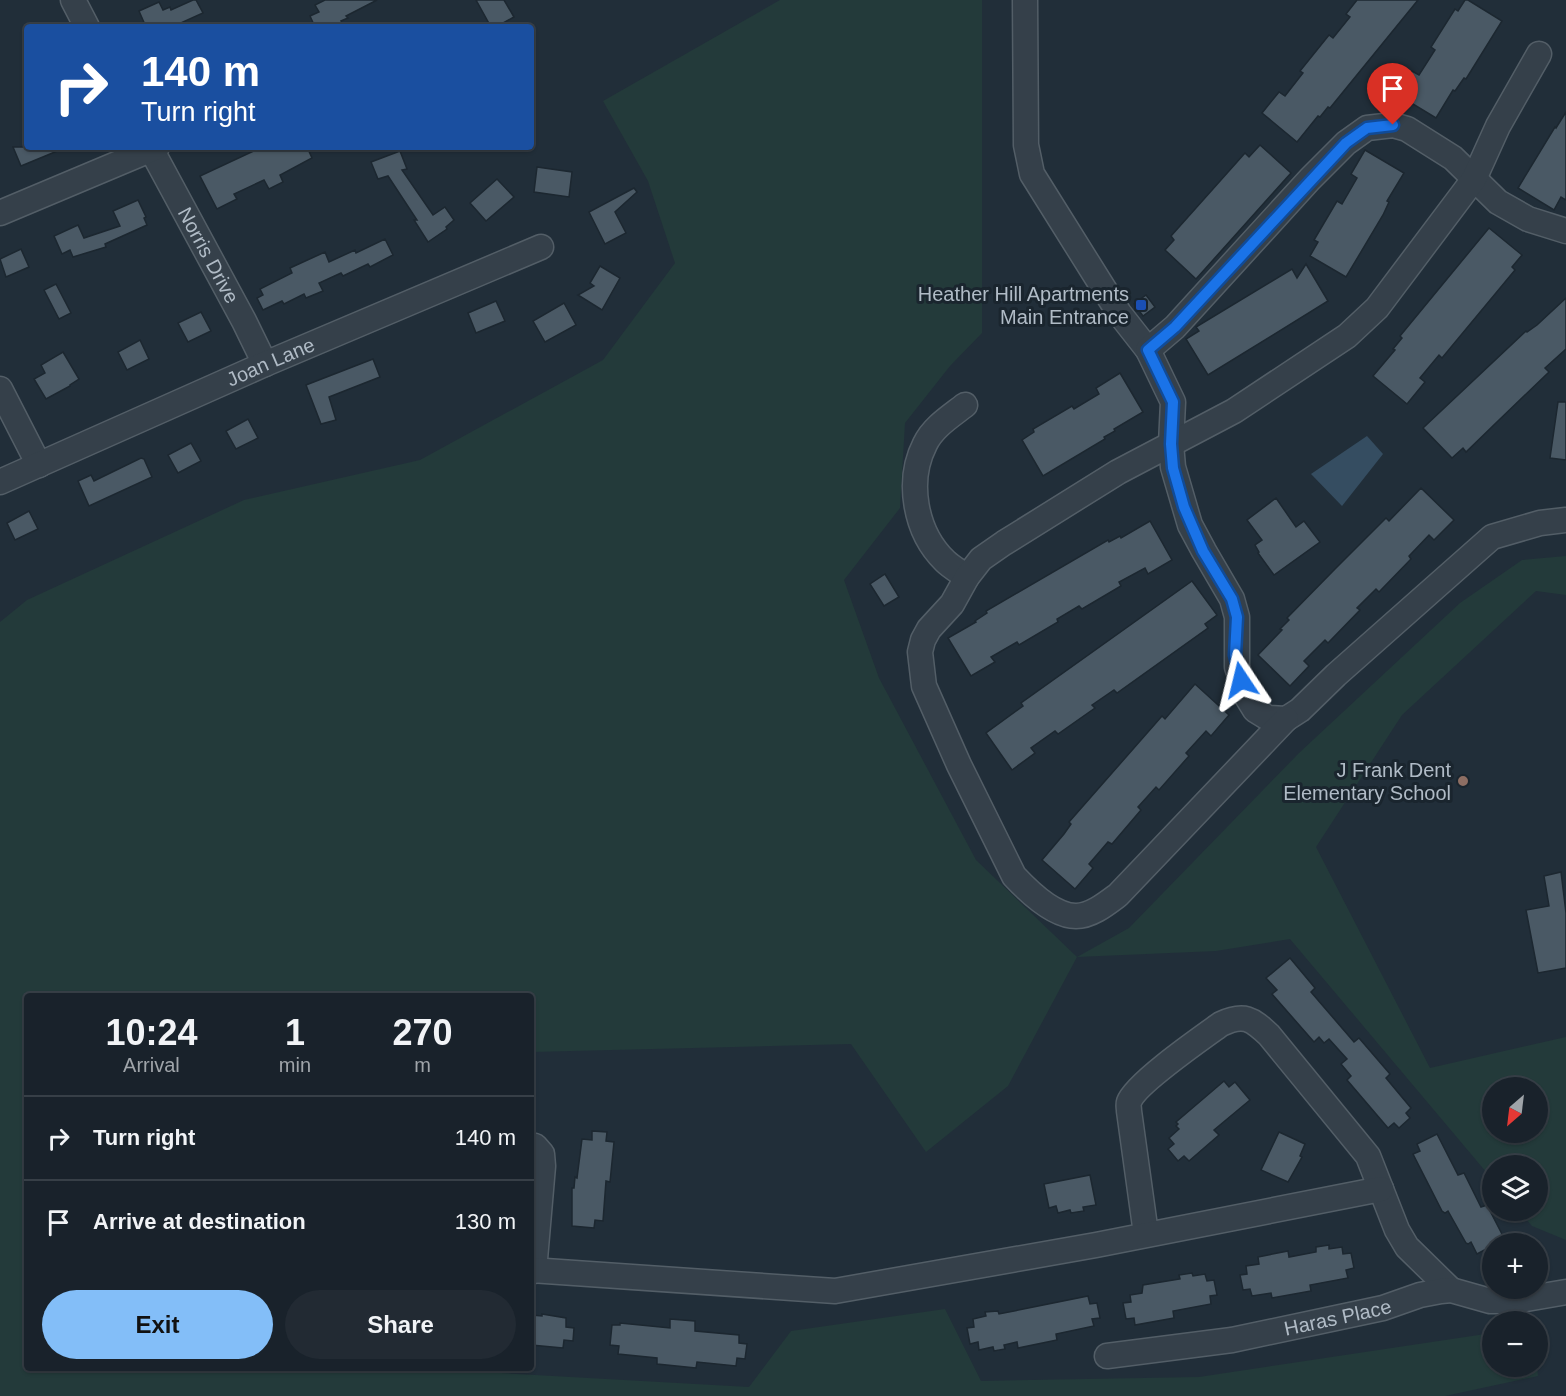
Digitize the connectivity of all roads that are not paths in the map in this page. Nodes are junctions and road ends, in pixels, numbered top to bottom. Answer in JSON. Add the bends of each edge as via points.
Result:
{"nodes":[{"id":1,"x":73,"y":0,"type":"edge"},
{"id":2,"x":1025,"y":0,"type":"edge"},
{"id":3,"x":85,"y":24,"type":"edge"},
{"id":4,"x":1539,"y":54,"type":"dead end"},
{"id":5,"x":148,"y":150,"type":"edge"},
{"id":6,"x":154,"y":150,"type":"edge"},
{"id":7,"x":1474,"y":179,"type":"junction"},
{"id":8,"x":0,"y":213,"type":"edge"},
{"id":9,"x":1566,"y":231,"type":"edge"},
{"id":10,"x":541,"y":247,"type":"dead end"},
{"id":11,"x":1148,"y":350,"type":"junction"},
{"id":12,"x":265,"y":364,"type":"junction"},
{"id":13,"x":0,"y":389,"type":"edge"},
{"id":14,"x":965,"y":405,"type":"dead end"},
{"id":15,"x":1171,"y":444,"type":"junction"},
{"id":16,"x":39,"y":465,"type":"junction"},
{"id":17,"x":0,"y":482,"type":"edge"},
{"id":18,"x":1566,"y":520,"type":"edge"},
{"id":19,"x":967,"y":578,"type":"junction"},
{"id":20,"x":1286,"y":719,"type":"junction"},
{"id":21,"x":534,"y":1146,"type":"edge"},
{"id":22,"x":1381,"y":1189,"type":"junction"},
{"id":23,"x":1146,"y":1234,"type":"junction"},
{"id":24,"x":534,"y":1251,"type":"edge"},
{"id":25,"x":534,"y":1270,"type":"edge"},
{"id":26,"x":1451,"y":1290,"type":"junction"},
{"id":27,"x":1566,"y":1292,"type":"edge"},
{"id":28,"x":1107,"y":1356,"type":"dead end"}],
"edges":[{"from":1,"to":3,"type":"street"},
{"from":2,"to":11,"type":"street","via":[[1026,145],[1032,174],[1119,313]]},
{"from":4,"to":7,"type":"street","via":[[1498,126]]},
{"from":5,"to":8,"type":"street"},
{"from":6,"to":12,"type":"street","name":"Norris Drive"},
{"from":7,"to":9,"type":"street","via":[[1498,202],[1518,214]]},
{"from":7,"to":11,"type":"street","via":[[1453,158],[1407,129],[1393,125],[1367,128],[1346,143],[1175,327]]},
{"from":7,"to":15,"type":"street","via":[[1377,308],[1347,336],[1234,411]]},
{"from":10,"to":12,"type":"street","name":"Joan Lane"},
{"from":11,"to":15,"type":"street","via":[[1173,402]]},
{"from":12,"to":16,"type":"street","name":"Joan Lane"},
{"from":13,"to":16,"type":"street"},
{"from":14,"to":19,"type":"street","via":[[939,425],[925,444],[917,470],[915,501],[925,534],[944,560]]},
{"from":15,"to":19,"type":"street","via":[[1004,543],[981,560]]},
{"from":15,"to":20,"type":"street","via":[[1173,468],[1190,525],[1232,599],[1237,617],[1237,667],[1247,697],[1255,710],[1268,718]]},
{"from":16,"to":17,"type":"street","name":"Joan Lane"},
{"from":18,"to":20,"type":"street","via":[[1492,537]]},
{"from":19,"to":20,"type":"street","via":[[923,640],[920,665],[924,686],[1014,876],[1038,899],[1062,912],[1084,915],[1118,895]]},
{"from":21,"to":24,"type":"street","via":[[542,1154],[543,1166]]},
{"from":22,"to":23,"type":"street"},
{"from":22,"to":23,"type":"street","via":[[1368,1156],[1269,1035],[1243,1017],[1230,1019],[1169,1063],[1129,1102]]},
{"from":22,"to":26,"type":"street","via":[[1407,1247]]},
{"from":23,"to":25,"type":"street","via":[[835,1291]]},
{"from":26,"to":27,"type":"street","name":"Haras Place","via":[[1498,1301]]},
{"from":26,"to":28,"type":"street","name":"Haras Place","via":[[1232,1340]]}]}
